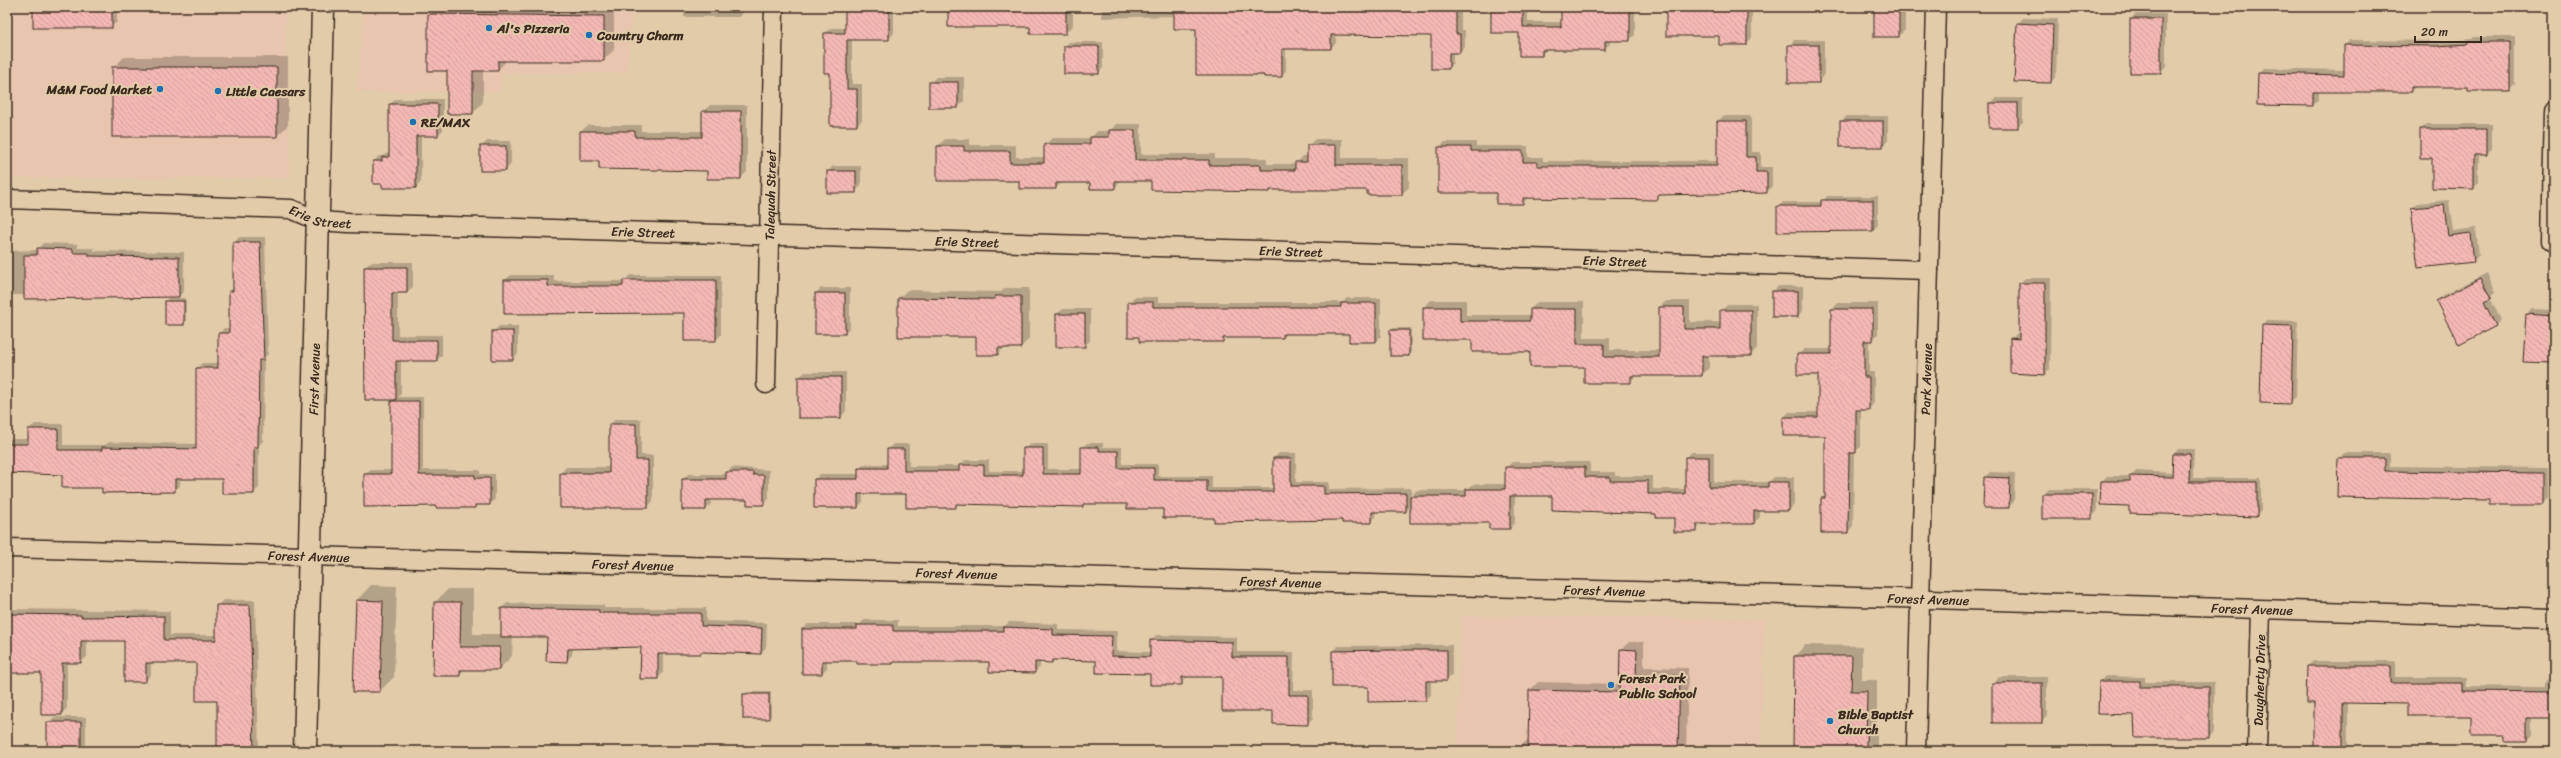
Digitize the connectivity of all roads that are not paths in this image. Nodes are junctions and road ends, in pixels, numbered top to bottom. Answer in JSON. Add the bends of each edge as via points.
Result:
{"nodes":[{"id":1,"x":323,"y":7,"type":"edge"},
{"id":2,"x":774,"y":7,"type":"edge"},
{"id":3,"x":1936,"y":7,"type":"edge"},
{"id":4,"x":2554,"y":111,"type":"edge"},
{"id":5,"x":7,"y":199,"type":"edge"},
{"id":6,"x":319,"y":221,"type":"junction"},
{"id":7,"x":768,"y":236,"type":"junction"},
{"id":8,"x":2551,"y":241,"type":"dead end"},
{"id":9,"x":1929,"y":270,"type":"junction"},
{"id":10,"x":766,"y":384,"type":"dead end"},
{"id":11,"x":7,"y":548,"type":"edge"},
{"id":12,"x":310,"y":557,"type":"junction"},
{"id":13,"x":1920,"y":598,"type":"junction"},
{"id":14,"x":2261,"y":610,"type":"junction"},
{"id":15,"x":2554,"y":618,"type":"edge"},
{"id":16,"x":305,"y":751,"type":"edge"},
{"id":17,"x":1916,"y":751,"type":"edge"},
{"id":18,"x":2257,"y":751,"type":"edge"}],
"edges":[{"from":1,"to":6,"type":"main road","name":"First Avenue"},
{"from":2,"to":7,"type":"street","name":"Talequah Street"},
{"from":3,"to":9,"type":"street","name":"Park Avenue"},
{"from":4,"to":8,"type":"street"},
{"from":5,"to":6,"type":"street","name":"Erie Street","via":[[291,209]]},
{"from":6,"to":7,"type":"street","name":"Erie Street"},
{"from":6,"to":12,"type":"main road","name":"First Avenue"},
{"from":7,"to":9,"type":"street","name":"Erie Street"},
{"from":7,"to":10,"type":"street","name":"Talequah Street"},
{"from":9,"to":13,"type":"street","name":"Park Avenue"},
{"from":11,"to":12,"type":"street","name":"Forest Avenue"},
{"from":12,"to":13,"type":"street","name":"Forest Avenue"},
{"from":12,"to":16,"type":"main road","name":"First Avenue"},
{"from":13,"to":14,"type":"street","name":"Forest Avenue"},
{"from":13,"to":17,"type":"street","name":"Park Avenue"},
{"from":14,"to":15,"type":"street","name":"Forest Avenue"},
{"from":14,"to":18,"type":"street","name":"Daugherty Drive"}]}
